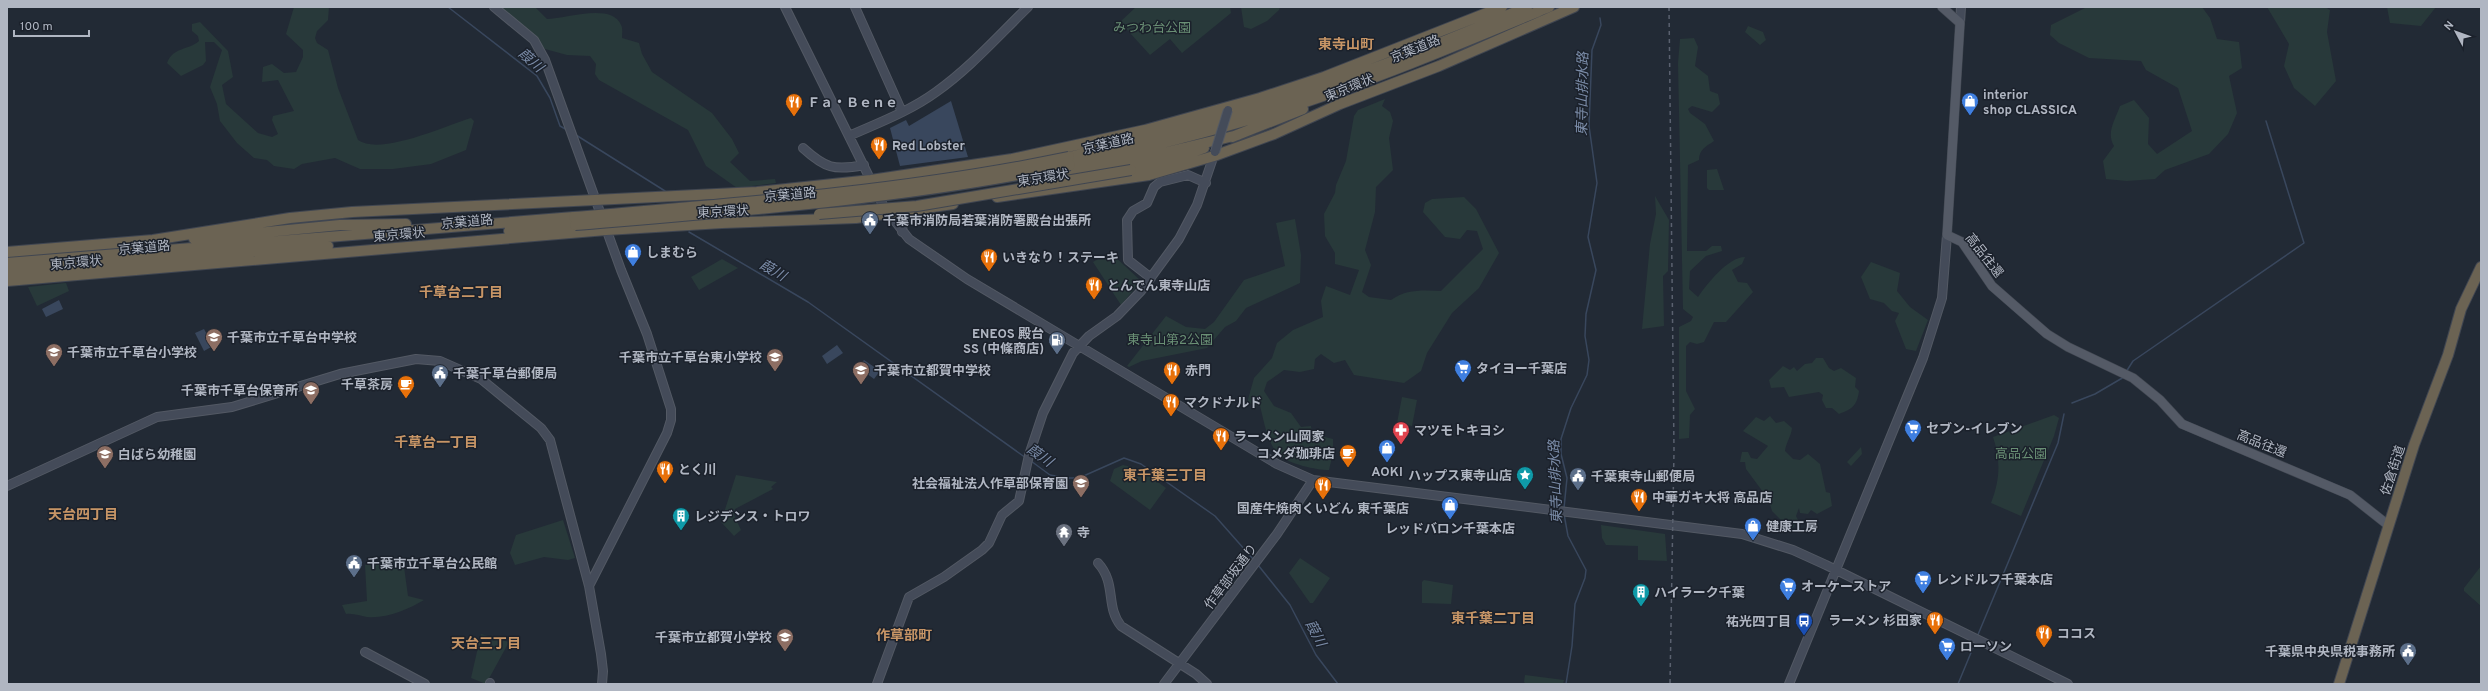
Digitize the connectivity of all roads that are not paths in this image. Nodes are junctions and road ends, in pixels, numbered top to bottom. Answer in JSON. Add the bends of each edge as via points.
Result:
{"nodes":[{"id":1,"x":494,"y":7,"type":"edge"},
{"id":2,"x":785,"y":7,"type":"edge"},
{"id":3,"x":855,"y":7,"type":"edge"},
{"id":4,"x":1028,"y":7,"type":"edge"},
{"id":5,"x":1502,"y":7,"type":"edge"},
{"id":6,"x":1527,"y":7,"type":"edge"},
{"id":7,"x":1548,"y":7,"type":"edge"},
{"id":8,"x":1574,"y":7,"type":"edge"},
{"id":9,"x":1942,"y":7,"type":"edge"},
{"id":10,"x":1961,"y":7,"type":"edge"},
{"id":11,"x":1960,"y":23,"type":"junction"},
{"id":12,"x":1384,"y":74,"type":"junction"},
{"id":13,"x":1229,"y":108,"type":"junction"},
{"id":14,"x":902,"y":112,"type":"junction"},
{"id":15,"x":1238,"y":135,"type":"junction"},
{"id":16,"x":849,"y":136,"type":"junction"},
{"id":17,"x":803,"y":148,"type":"dead end"},
{"id":18,"x":1214,"y":154,"type":"junction"},
{"id":19,"x":1069,"y":161,"type":"junction"},
{"id":20,"x":864,"y":165,"type":"junction"},
{"id":21,"x":871,"y":180,"type":"junction"},
{"id":22,"x":1206,"y":183,"type":"junction"},
{"id":23,"x":595,"y":200,"type":"junction"},
{"id":24,"x":973,"y":201,"type":"junction"},
{"id":25,"x":914,"y":211,"type":"junction"},
{"id":26,"x":888,"y":214,"type":"junction"},
{"id":27,"x":574,"y":221,"type":"junction"},
{"id":28,"x":722,"y":223,"type":"junction"},
{"id":29,"x":446,"y":227,"type":"junction"},
{"id":30,"x":606,"y":230,"type":"junction"},
{"id":31,"x":902,"y":232,"type":"junction"},
{"id":32,"x":1947,"y":235,"type":"junction"},
{"id":33,"x":108,"y":244,"type":"junction"},
{"id":34,"x":7,"y":252,"type":"edge"},
{"id":35,"x":7,"y":263,"type":"edge"},
{"id":36,"x":7,"y":271,"type":"edge"},
{"id":37,"x":2480,"y":274,"type":"edge"},
{"id":38,"x":1150,"y":278,"type":"junction"},
{"id":39,"x":7,"y":281,"type":"edge"},
{"id":40,"x":1079,"y":346,"type":"junction"},
{"id":41,"x":1313,"y":480,"type":"junction"},
{"id":42,"x":7,"y":486,"type":"edge"},
{"id":43,"x":2388,"y":524,"type":"junction"},
{"id":44,"x":1098,"y":563,"type":"dead end"},
{"id":45,"x":1836,"y":570,"type":"junction"},
{"id":46,"x":589,"y":586,"type":"junction"},
{"id":47,"x":365,"y":652,"type":"dead end"},
{"id":48,"x":1179,"y":664,"type":"junction"},
{"id":49,"x":426,"y":684,"type":"edge"},
{"id":50,"x":602,"y":684,"type":"edge"},
{"id":51,"x":877,"y":684,"type":"edge"},
{"id":52,"x":1164,"y":684,"type":"edge"},
{"id":53,"x":1207,"y":684,"type":"edge"},
{"id":54,"x":1789,"y":684,"type":"edge"},
{"id":55,"x":2068,"y":684,"type":"edge"},
{"id":56,"x":2339,"y":684,"type":"edge"}],
"edges":[{"from":1,"to":23,"type":"street","via":[[538,45]]},
{"from":2,"to":16,"type":"street"},
{"from":3,"to":14,"type":"street"},
{"from":4,"to":14,"type":"street","via":[[952,81]]},
{"from":5,"to":13,"type":"highway","name":"東京環状","via":[[1324,77]]},
{"from":6,"to":19,"type":"highway","name":"京葉道路","via":[[1382,66],[1280,101]]},
{"from":7,"to":12,"type":"highway","name":"京葉道路"},
{"from":8,"to":18,"type":"highway","name":"東京環状","via":[[1440,66],[1340,104],[1274,134]]},
{"from":9,"to":11,"type":"main road"},
{"from":10,"to":11,"type":"street"},
{"from":11,"to":32,"type":"main road"},
{"from":12,"to":15,"type":"highway"},
{"from":12,"to":19,"type":"highway","name":"京葉道路","via":[[1236,124]]},
{"from":13,"to":18,"type":"street","bridge":true},
{"from":13,"to":21,"type":"highway","name":"東京環状","via":[[1081,145],[949,170]]},
{"from":14,"to":16,"type":"street"},
{"from":15,"to":24,"type":"highway","via":[[1094,171],[1023,184]]},
{"from":15,"to":28,"type":"highway","bridge":true,"via":[[1170,160],[1131,170],[917,206]]},
{"from":16,"to":20,"type":"street"},
{"from":17,"to":20,"type":"street","via":[[828,167]]},
{"from":18,"to":22,"type":"street"},
{"from":18,"to":24,"type":"highway","name":"東京環状","via":[[1149,175]]},
{"from":19,"to":27,"type":"highway","name":"京葉道路","bridge":true,"via":[[884,189]]},
{"from":20,"to":21,"type":"street"},
{"from":21,"to":23,"type":"highway","name":"東京環状","via":[[757,192]]},
{"from":21,"to":26,"type":"street"},
{"from":22,"to":38,"type":"street","via":[[1188,224]]},
{"from":22,"to":38,"type":"street","via":[[1188,175],[1160,182],[1154,187],[1147,203],[1133,211],[1128,220],[1128,260]]},
{"from":23,"to":30,"type":"street"},
{"from":23,"to":33,"type":"highway","name":"東京環状","via":[[352,212],[290,218],[153,240]]},
{"from":24,"to":25,"type":"highway","name":"東京環状"},
{"from":25,"to":26,"type":"highway","name":"東京環状"},
{"from":25,"to":31,"type":"street","via":[[903,222]]},
{"from":26,"to":28,"type":"highway","name":"東京環状","via":[[808,221]]},
{"from":26,"to":31,"type":"street"},
{"from":27,"to":29,"type":"highway","name":"京葉道路"},
{"from":27,"to":36,"type":"highway","name":"京葉道路"},
{"from":28,"to":30,"type":"highway","name":"東京環状"},
{"from":29,"to":33,"type":"highway","via":[[408,224],[340,225],[122,245]]},
{"from":29,"to":35,"type":"highway","name":"京葉道路"},
{"from":30,"to":39,"type":"highway","name":"東京環状"},
{"from":30,"to":46,"type":"street","via":[[647,334],[672,415],[660,448]]},
{"from":31,"to":40,"type":"street","via":[[916,246],[947,266]]},
{"from":32,"to":43,"type":"main road","name":"高品往還","via":[[1962,242],[1992,286],[2047,334],[2068,347],[2133,378],[2160,400],[2182,424],[2350,495]]},
{"from":32,"to":45,"type":"street","via":[[1945,278],[1936,319],[1882,460]]},
{"from":33,"to":34,"type":"highway","name":"東京環状"},
{"from":37,"to":43,"type":"highway","name":"佐倉街道","via":[[2461,310],[2452,345],[2414,445]]},
{"from":38,"to":40,"type":"street","via":[[1117,316]]},
{"from":40,"to":41,"type":"street","via":[[1277,464]]},
{"from":40,"to":51,"type":"street","via":[[1050,399],[1029,455],[1019,501],[1002,515],[988,542],[944,577],[909,597]]},
{"from":41,"to":45,"type":"street","via":[[1742,534],[1793,550]]},
{"from":41,"to":48,"type":"street","name":"作草部坂通り"},
{"from":42,"to":46,"type":"street","via":[[157,417],[232,407],[299,385],[398,361],[440,361],[481,379],[547,434]]},
{"from":43,"to":56,"type":"highway","name":"佐倉街道"},
{"from":44,"to":48,"type":"street","via":[[1108,575],[1114,614],[1120,626]]},
{"from":45,"to":54,"type":"street"},
{"from":45,"to":55,"type":"street"},
{"from":46,"to":50,"type":"street","via":[[601,654]]},
{"from":47,"to":49,"type":"street"},
{"from":48,"to":52,"type":"street","name":"作草部坂通り"},
{"from":48,"to":53,"type":"street"}]}
